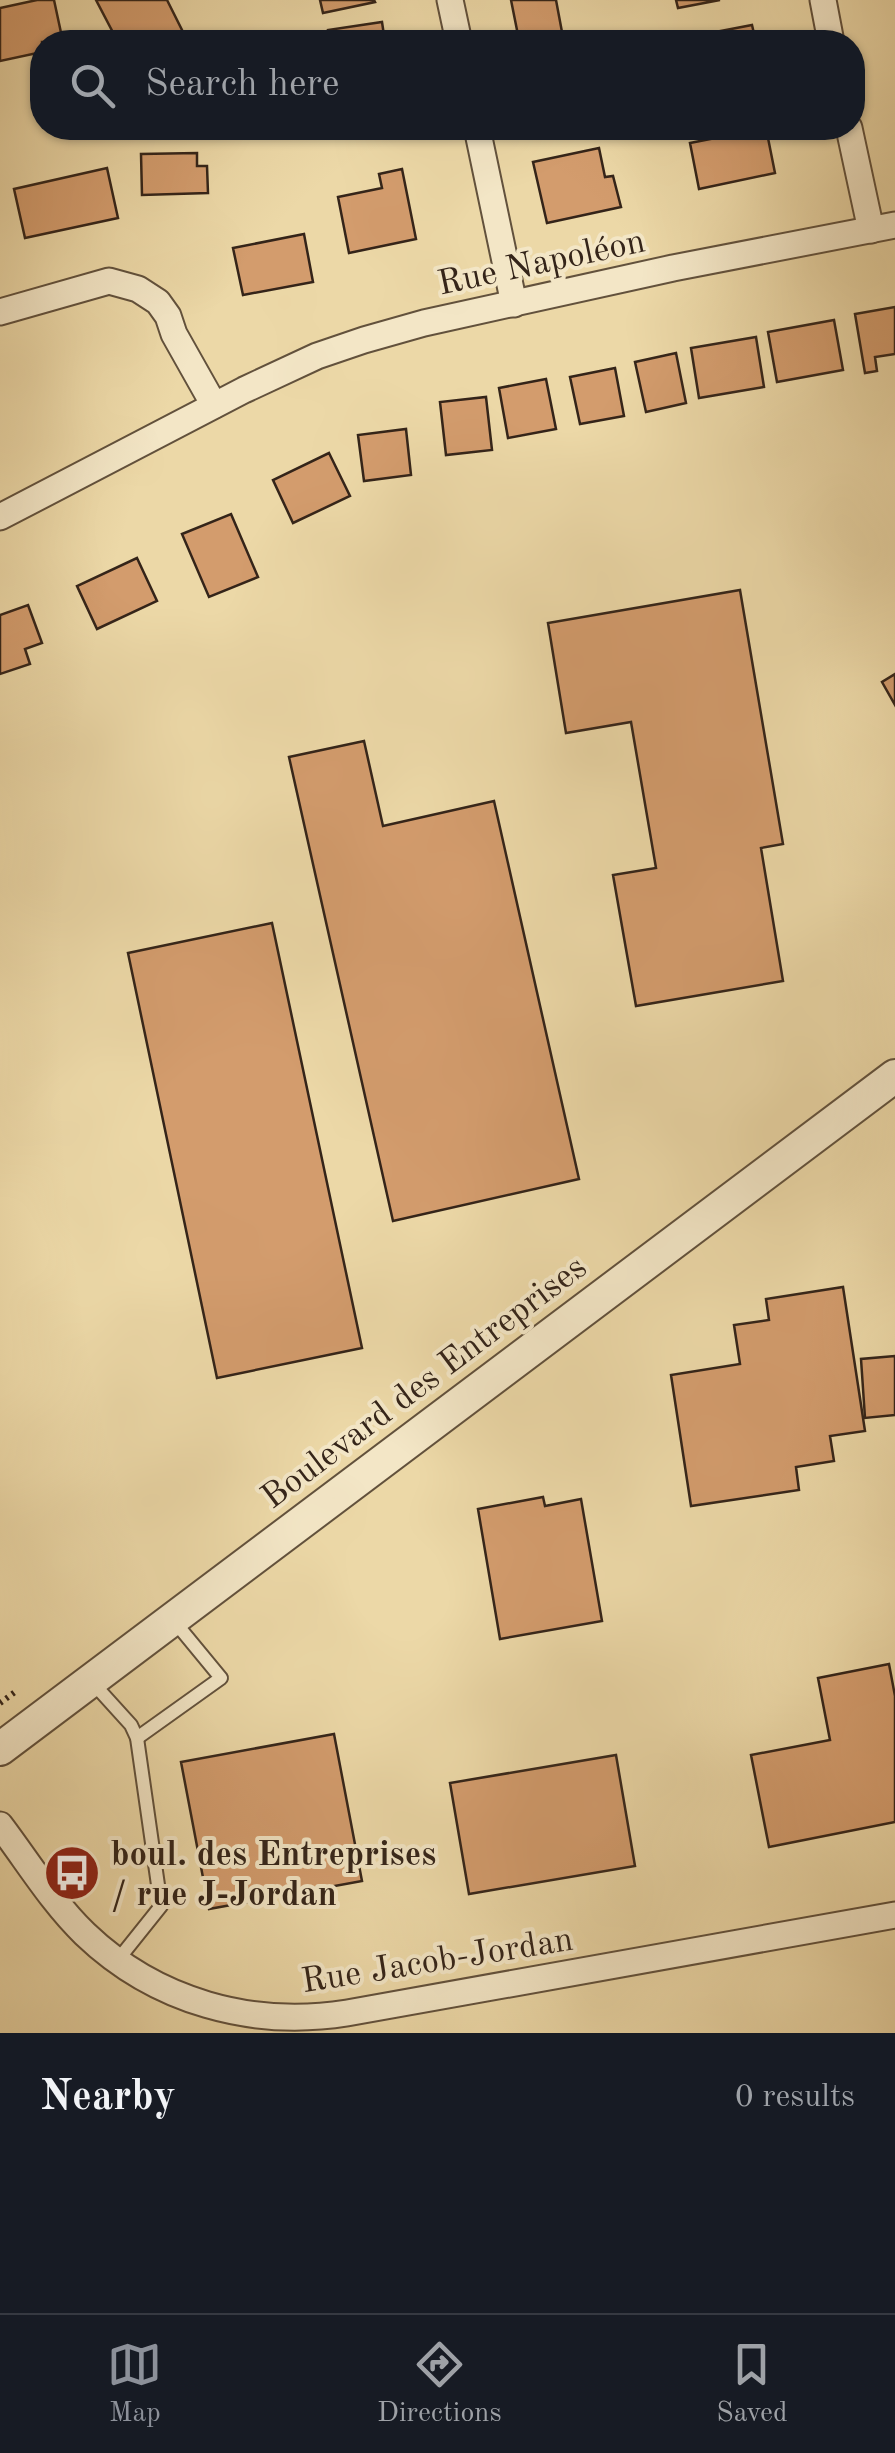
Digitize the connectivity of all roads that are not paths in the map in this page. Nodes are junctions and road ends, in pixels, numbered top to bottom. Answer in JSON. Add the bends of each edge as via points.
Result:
{"nodes":[{"id":1,"x":450,"y":0,"type":"edge"},
{"id":2,"x":822,"y":0,"type":"edge"},
{"id":3,"x":456,"y":30,"type":"edge"},
{"id":4,"x":829,"y":30,"type":"edge"},
{"id":5,"x":479,"y":140,"type":"edge"},
{"id":6,"x":853,"y":140,"type":"edge"},
{"id":7,"x":883,"y":227,"type":"edge"},
{"id":8,"x":514,"y":304,"type":"junction"},
{"id":9,"x":0,"y":312,"type":"edge"},
{"id":10,"x":214,"y":406,"type":"junction"},
{"id":11,"x":0,"y":516,"type":"edge"},
{"id":12,"x":895,"y":1076,"type":"edge"},
{"id":13,"x":173,"y":1620,"type":"junction"},
{"id":14,"x":91,"y":1680,"type":"junction"},
{"id":15,"x":137,"y":1738,"type":"junction"},
{"id":16,"x":0,"y":1750,"type":"edge"},
{"id":17,"x":0,"y":1825,"type":"edge"},
{"id":18,"x":895,"y":1914,"type":"edge"},
{"id":19,"x":117,"y":1961,"type":"junction"}],
"edges":[{"from":1,"to":3,"type":"street"},
{"from":2,"to":4,"type":"street"},
{"from":5,"to":8,"type":"street"},
{"from":6,"to":7,"type":"street"},
{"from":7,"to":8,"type":"street","name":"Rue Napoléon"},
{"from":8,"to":10,"type":"street","name":"Rue Napoléon","via":[[364,340]]},
{"from":9,"to":10,"type":"street","via":[[109,280],[138,288],[168,316]]},
{"from":10,"to":11,"type":"street","name":"Rue Napoléon"},
{"from":12,"to":13,"type":"street","name":"Boulevard des Entreprises"},
{"from":13,"to":14,"type":"street","name":"Boulevard des Entreprises"},
{"from":13,"to":15,"type":"lane","via":[[221,1678]]},
{"from":14,"to":15,"type":"lane"},
{"from":14,"to":16,"type":"street","name":"Boulevard des Entreprises"},
{"from":15,"to":19,"type":"lane","via":[[161,1906]]},
{"from":17,"to":19,"type":"street","name":"Rue Jacob-Jordan","via":[[67,1914]]},
{"from":18,"to":19,"type":"street","name":"Rue Jacob-Jordan","via":[[297,2019],[196,2002]]}]}
